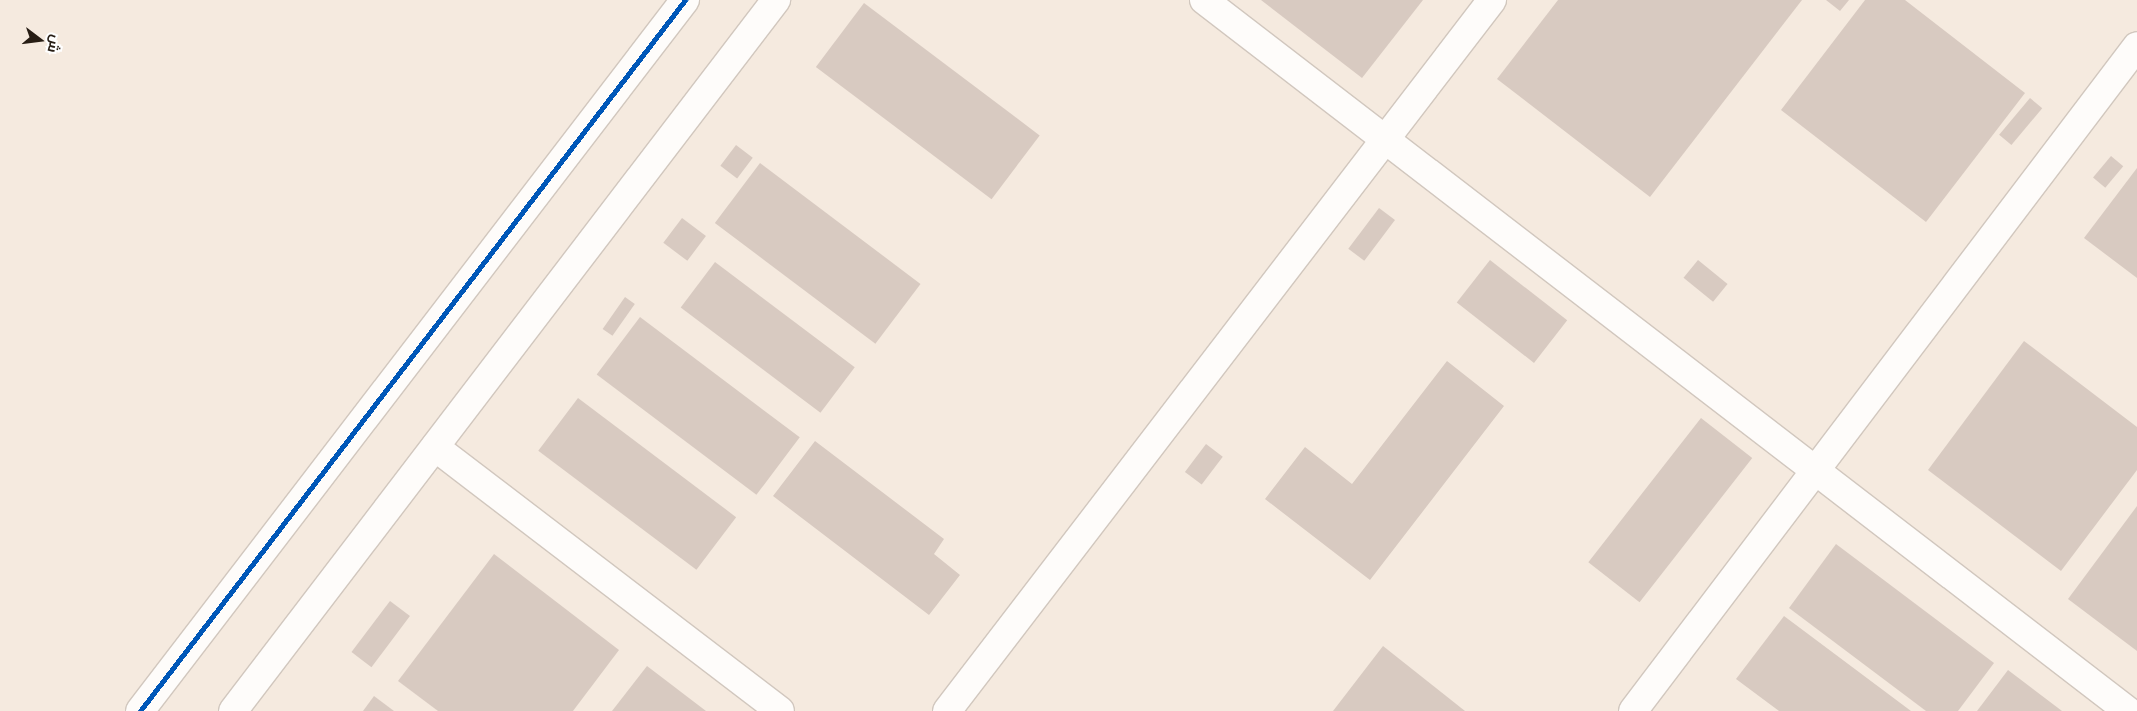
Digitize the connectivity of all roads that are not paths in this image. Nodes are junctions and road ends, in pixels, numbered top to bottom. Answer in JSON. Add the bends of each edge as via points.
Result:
{"nodes":[{"id":1,"x":685,"y":0,"type":"edge"},
{"id":2,"x":776,"y":0,"type":"edge"},
{"id":3,"x":1204,"y":0,"type":"edge"},
{"id":4,"x":1492,"y":0,"type":"edge"},
{"id":5,"x":2137,"y":46,"type":"edge"},
{"id":6,"x":1387,"y":140,"type":"junction"},
{"id":7,"x":435,"y":447,"type":"junction"},
{"id":8,"x":1816,"y":472,"type":"junction"},
{"id":9,"x":140,"y":711,"type":"edge"},
{"id":10,"x":233,"y":711,"type":"edge"},
{"id":11,"x":780,"y":711,"type":"edge"},
{"id":12,"x":947,"y":711,"type":"edge"},
{"id":13,"x":1633,"y":711,"type":"edge"},
{"id":14,"x":2128,"y":711,"type":"edge"}],
"edges":[{"from":1,"to":9,"type":"street"},
{"from":2,"to":7,"type":"street"},
{"from":3,"to":6,"type":"street"},
{"from":4,"to":6,"type":"street"},
{"from":5,"to":8,"type":"street"},
{"from":6,"to":8,"type":"street"},
{"from":6,"to":12,"type":"street"},
{"from":7,"to":10,"type":"street"},
{"from":7,"to":11,"type":"street"},
{"from":8,"to":13,"type":"street"},
{"from":8,"to":14,"type":"street"}]}
